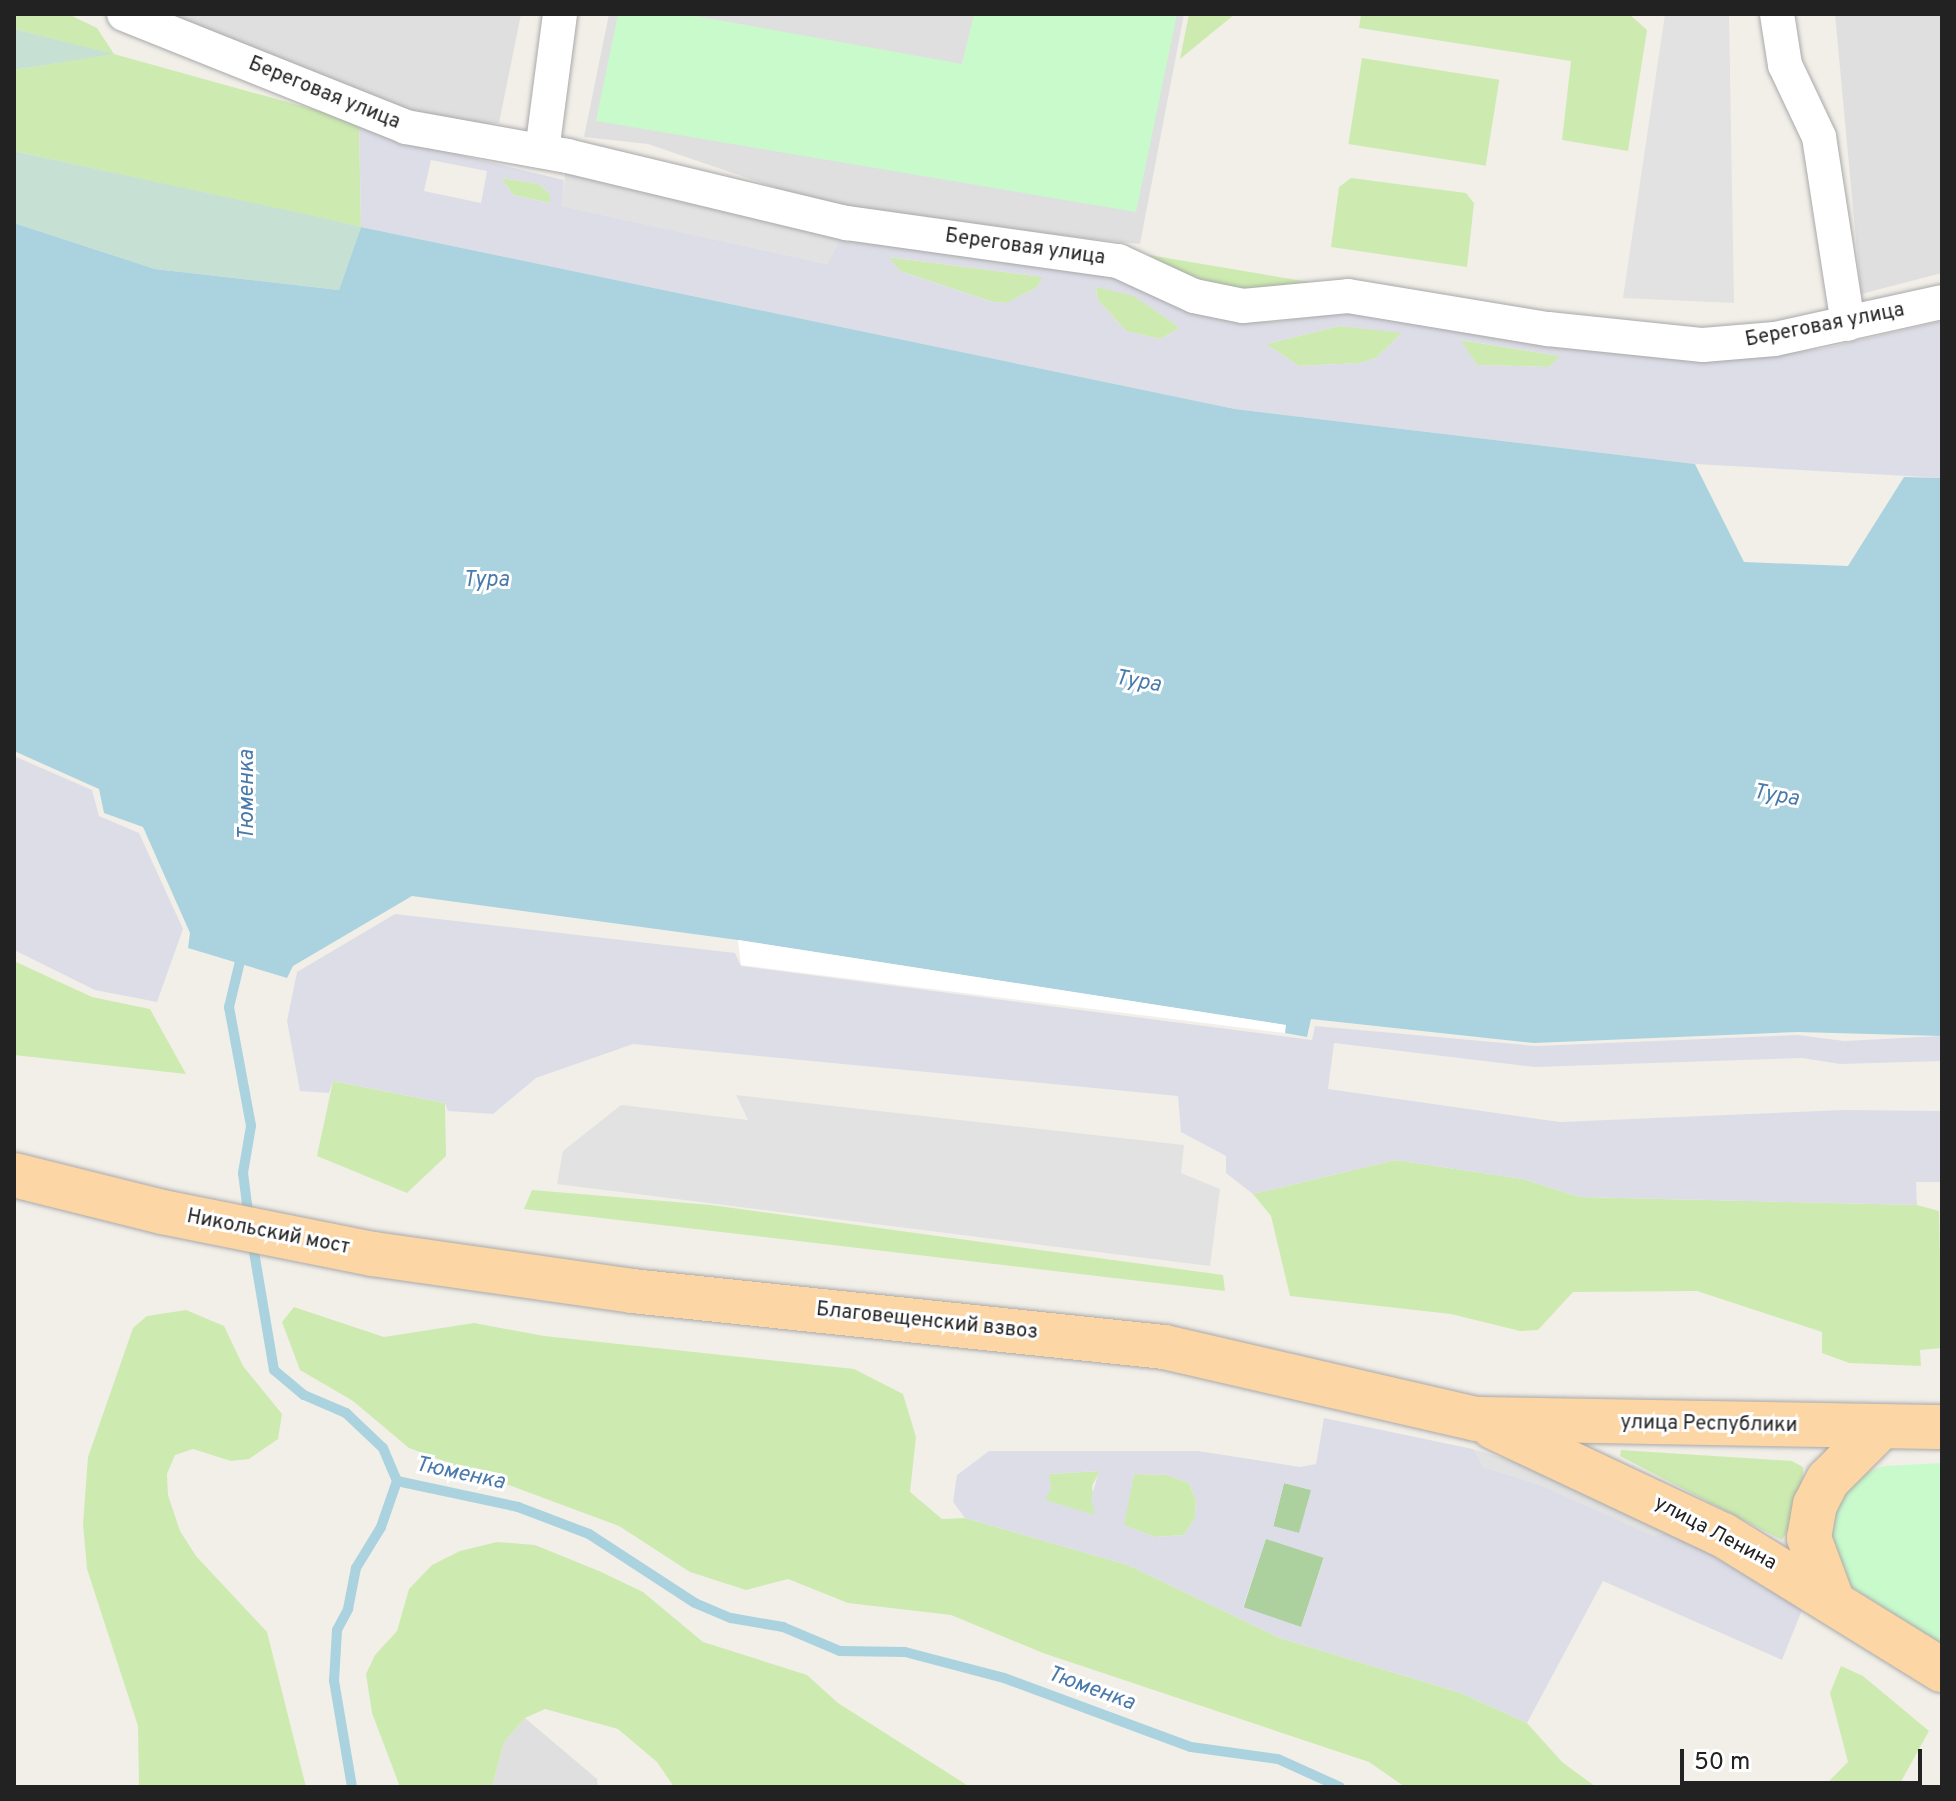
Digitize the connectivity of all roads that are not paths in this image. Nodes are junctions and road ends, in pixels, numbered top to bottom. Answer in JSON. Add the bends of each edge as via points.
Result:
{"nodes":[{"id":1,"x":124,"y":14,"type":"edge"},
{"id":2,"x":560,"y":14,"type":"edge"},
{"id":3,"x":1777,"y":14,"type":"edge"},
{"id":4,"x":542,"y":151,"type":"junction"},
{"id":5,"x":1942,"y":302,"type":"edge"},
{"id":6,"x":1848,"y":324,"type":"junction"},
{"id":7,"x":14,"y":1175,"type":"edge"},
{"id":8,"x":373,"y":1254,"type":"joint"},
{"id":9,"x":1476,"y":1419,"type":"junction"},
{"id":10,"x":1942,"y":1427,"type":"edge"},
{"id":11,"x":1878,"y":1430,"type":"junction"},
{"id":12,"x":1831,"y":1597,"type":"junction"},
{"id":13,"x":1942,"y":1670,"type":"edge"}],
"edges":[{"from":1,"to":4,"type":"street","name":"Береговая улица","via":[[406,127]]},
{"from":2,"to":4,"type":"street"},
{"from":3,"to":6,"type":"street","via":[[1785,65],[1819,137]]},
{"from":4,"to":6,"type":"street","name":"Береговая улица","via":[[847,223],[1118,261],[1194,296],[1243,306],[1348,296],[1548,329],[1703,345],[1775,339]]},
{"from":5,"to":6,"type":"street","name":"Береговая улица"},
{"from":7,"to":8,"type":"main road","name":"Никольский мост","via":[[162,1212]]},
{"from":8,"to":9,"type":"main road","name":"Благовещенский взвоз","via":[[632,1291],[1164,1347]]},
{"from":9,"to":11,"type":"main road","name":"улица Республики"},
{"from":9,"to":12,"type":"main road","name":"улица Ленина","via":[[1723,1535]]},
{"from":10,"to":11,"type":"main road","name":"улица Республики"},
{"from":11,"to":12,"type":"main road","via":[[1836,1470],[1815,1505],[1809,1538]]},
{"from":12,"to":13,"type":"main road","name":"улица Ленина"}]}
